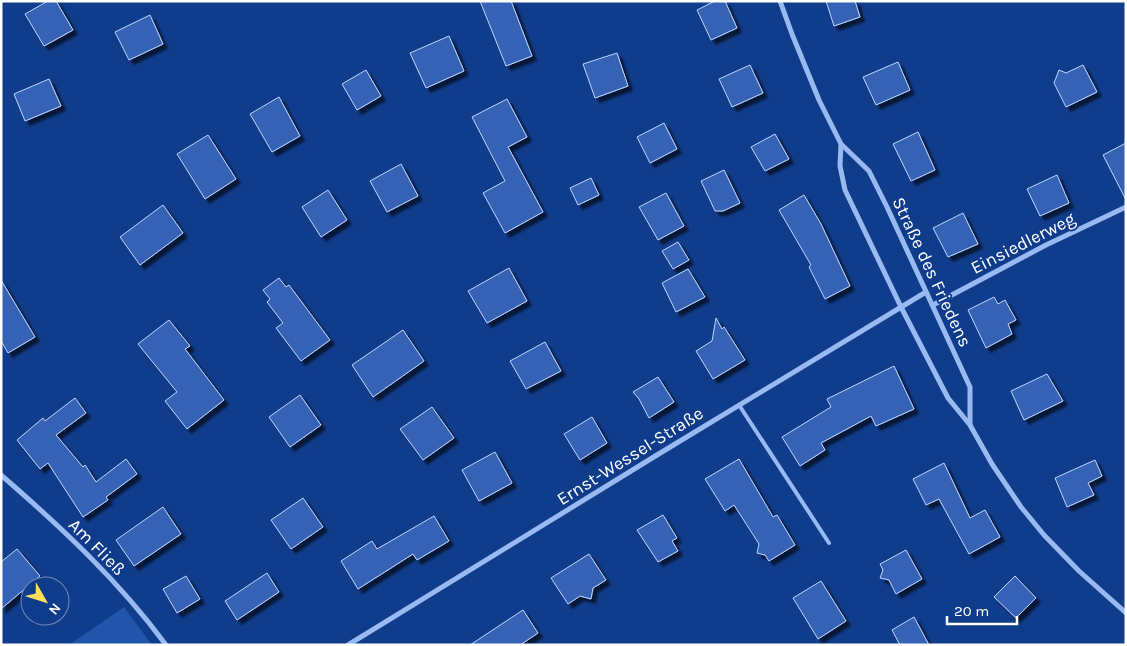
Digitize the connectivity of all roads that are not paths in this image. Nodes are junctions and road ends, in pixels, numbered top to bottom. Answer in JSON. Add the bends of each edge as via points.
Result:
{"nodes":[{"id":1,"x":780,"y":1,"type":"edge"},
{"id":2,"x":841,"y":144,"type":"junction"},
{"id":3,"x":1126,"y":208,"type":"edge"},
{"id":4,"x":926,"y":292,"type":"junction"},
{"id":5,"x":933,"y":305,"type":"junction"},
{"id":6,"x":901,"y":307,"type":"junction"},
{"id":7,"x":739,"y":405,"type":"junction"},
{"id":8,"x":970,"y":425,"type":"junction"},
{"id":9,"x":1,"y":476,"type":"edge"},
{"id":10,"x":829,"y":543,"type":"dead end"},
{"id":11,"x":1126,"y":613,"type":"edge"},
{"id":12,"x":166,"y":645,"type":"edge"},
{"id":13,"x":348,"y":645,"type":"edge"}],
"edges":[{"from":1,"to":2,"type":"street","name":"Straße des Friedens","via":[[819,100]]},
{"from":2,"to":4,"type":"street","name":"Straße des Friedens","via":[[869,171]]},
{"from":2,"to":6,"type":"street","name":"Straße des Friedens","via":[[840,166],[845,190]]},
{"from":3,"to":5,"type":"street","name":"Einsiedlerweg","via":[[1046,245]]},
{"from":4,"to":5,"type":"street","name":"Straße des Friedens"},
{"from":4,"to":6,"type":"street","name":"Ernst-Wessel-Straße"},
{"from":5,"to":8,"type":"street","name":"Straße des Friedens","via":[[970,388]]},
{"from":6,"to":7,"type":"street","name":"Ernst-Wessel-Straße"},
{"from":6,"to":8,"type":"street","name":"Straße des Friedens","via":[[948,398]]},
{"from":7,"to":10,"type":"lane"},
{"from":7,"to":13,"type":"street","name":"Ernst-Wessel-Straße"},
{"from":8,"to":11,"type":"street","name":"Straße des Friedens","via":[[992,464],[1044,535]]},
{"from":9,"to":12,"type":"street","name":"Am Fließ","via":[[49,518],[129,598]]}]}
